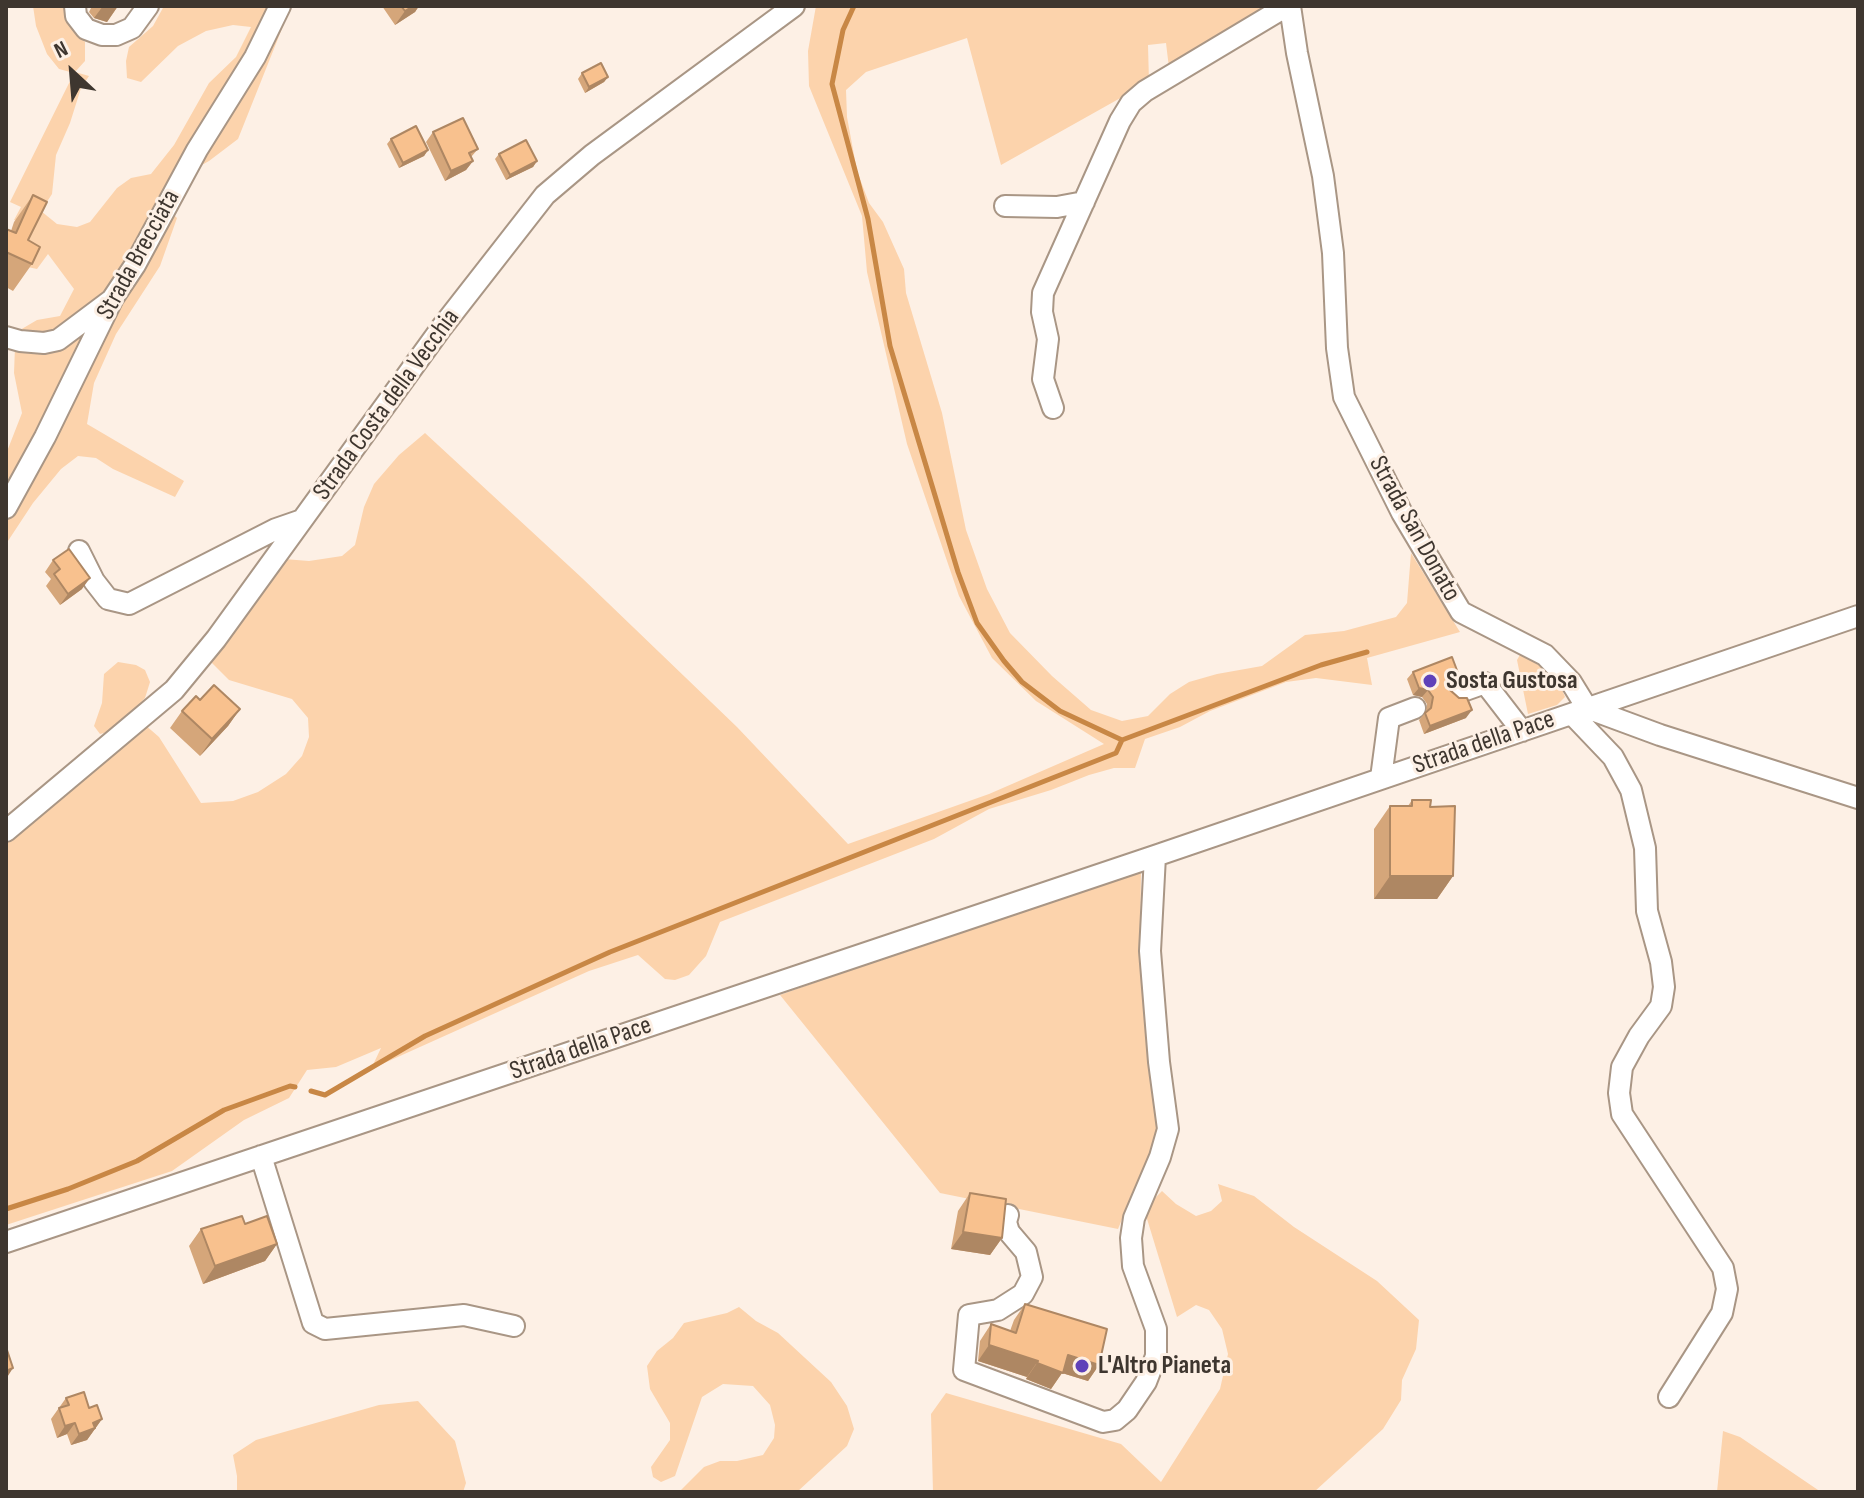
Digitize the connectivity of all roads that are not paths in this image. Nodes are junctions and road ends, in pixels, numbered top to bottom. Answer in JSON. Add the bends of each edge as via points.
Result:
{"nodes":[{"id":1,"x":75,"y":6,"type":"edge"},
{"id":2,"x":148,"y":6,"type":"edge"},
{"id":3,"x":280,"y":6,"type":"edge"},
{"id":4,"x":794,"y":6,"type":"edge"},
{"id":5,"x":1289,"y":6,"type":"edge"},
{"id":6,"x":1084,"y":202,"type":"junction"},
{"id":7,"x":1005,"y":206,"type":"dead end"},
{"id":8,"x":113,"y":298,"type":"junction"},
{"id":9,"x":6,"y":337,"type":"edge"},
{"id":10,"x":1053,"y":408,"type":"dead end"},
{"id":11,"x":6,"y":508,"type":"edge"},
{"id":12,"x":302,"y":520,"type":"junction"},
{"id":13,"x":79,"y":551,"type":"dead end"},
{"id":14,"x":1858,"y":616,"type":"edge"},
{"id":15,"x":1457,"y":693,"type":"edge"},
{"id":16,"x":1415,"y":708,"type":"dead end"},
{"id":17,"x":1579,"y":711,"type":"junction"},
{"id":18,"x":1522,"y":731,"type":"junction"},
{"id":19,"x":1381,"y":778,"type":"junction"},
{"id":20,"x":1858,"y":798,"type":"edge"},
{"id":21,"x":6,"y":831,"type":"edge"},
{"id":22,"x":1155,"y":856,"type":"junction"},
{"id":23,"x":261,"y":1156,"type":"junction"},
{"id":24,"x":1008,"y":1215,"type":"edge"},
{"id":25,"x":6,"y":1242,"type":"edge"},
{"id":26,"x":514,"y":1326,"type":"dead end"},
{"id":27,"x":1669,"y":1397,"type":"dead end"}],
"edges":[{"from":1,"to":2,"type":"street","via":[[86,29],[116,35],[132,28]]},
{"from":3,"to":8,"type":"street","name":"Strada Brecciata"},
{"from":4,"to":12,"type":"street","name":"Strada Costa della Vecchia","via":[[545,195]]},
{"from":5,"to":6,"type":"street","name":"Strada San Donato","via":[[1131,103]]},
{"from":5,"to":17,"type":"street","name":"Strada San Donato","via":[[1323,176],[1344,397],[1402,513],[1461,612],[1545,655],[1571,682]]},
{"from":6,"to":7,"type":"street"},
{"from":6,"to":10,"type":"street","name":"Strada San Donato","via":[[1043,293],[1048,339],[1043,379]]},
{"from":8,"to":9,"type":"street","via":[[58,340]]},
{"from":8,"to":11,"type":"street","name":"Strada Brecciata"},
{"from":12,"to":13,"type":"street","via":[[129,604],[108,599]]},
{"from":12,"to":21,"type":"street","name":"Strada Costa della Vecchia","via":[[174,690]]},
{"from":14,"to":17,"type":"street","name":"Strada della Pace"},
{"from":15,"to":18,"type":"street","via":[[1485,683]]},
{"from":16,"to":19,"type":"street","via":[[1389,718]]},
{"from":17,"to":18,"type":"street","name":"Strada della Pace"},
{"from":17,"to":20,"type":"street"},
{"from":17,"to":27,"type":"street","name":"Strada San Donato","via":[[1631,790],[1645,848],[1647,911],[1664,987],[1661,1006],[1622,1067],[1622,1114],[1723,1268],[1727,1289],[1722,1313]]},
{"from":18,"to":19,"type":"street","name":"Strada della Pace"},
{"from":19,"to":22,"type":"street","name":"Strada della Pace"},
{"from":22,"to":23,"type":"street","name":"Strada della Pace"},
{"from":22,"to":24,"type":"street","via":[[1150,951],[1168,1129],[1131,1238],[1133,1266],[1156,1329],[1156,1356],[1146,1382],[1115,1420],[1103,1422],[964,1370],[969,1315],[998,1310],[1023,1294],[1032,1277],[1026,1252],[1009,1232]]},
{"from":23,"to":25,"type":"street","name":"Strada della Pace"},
{"from":23,"to":26,"type":"street","via":[[313,1323],[325,1329],[464,1315]]}]}
